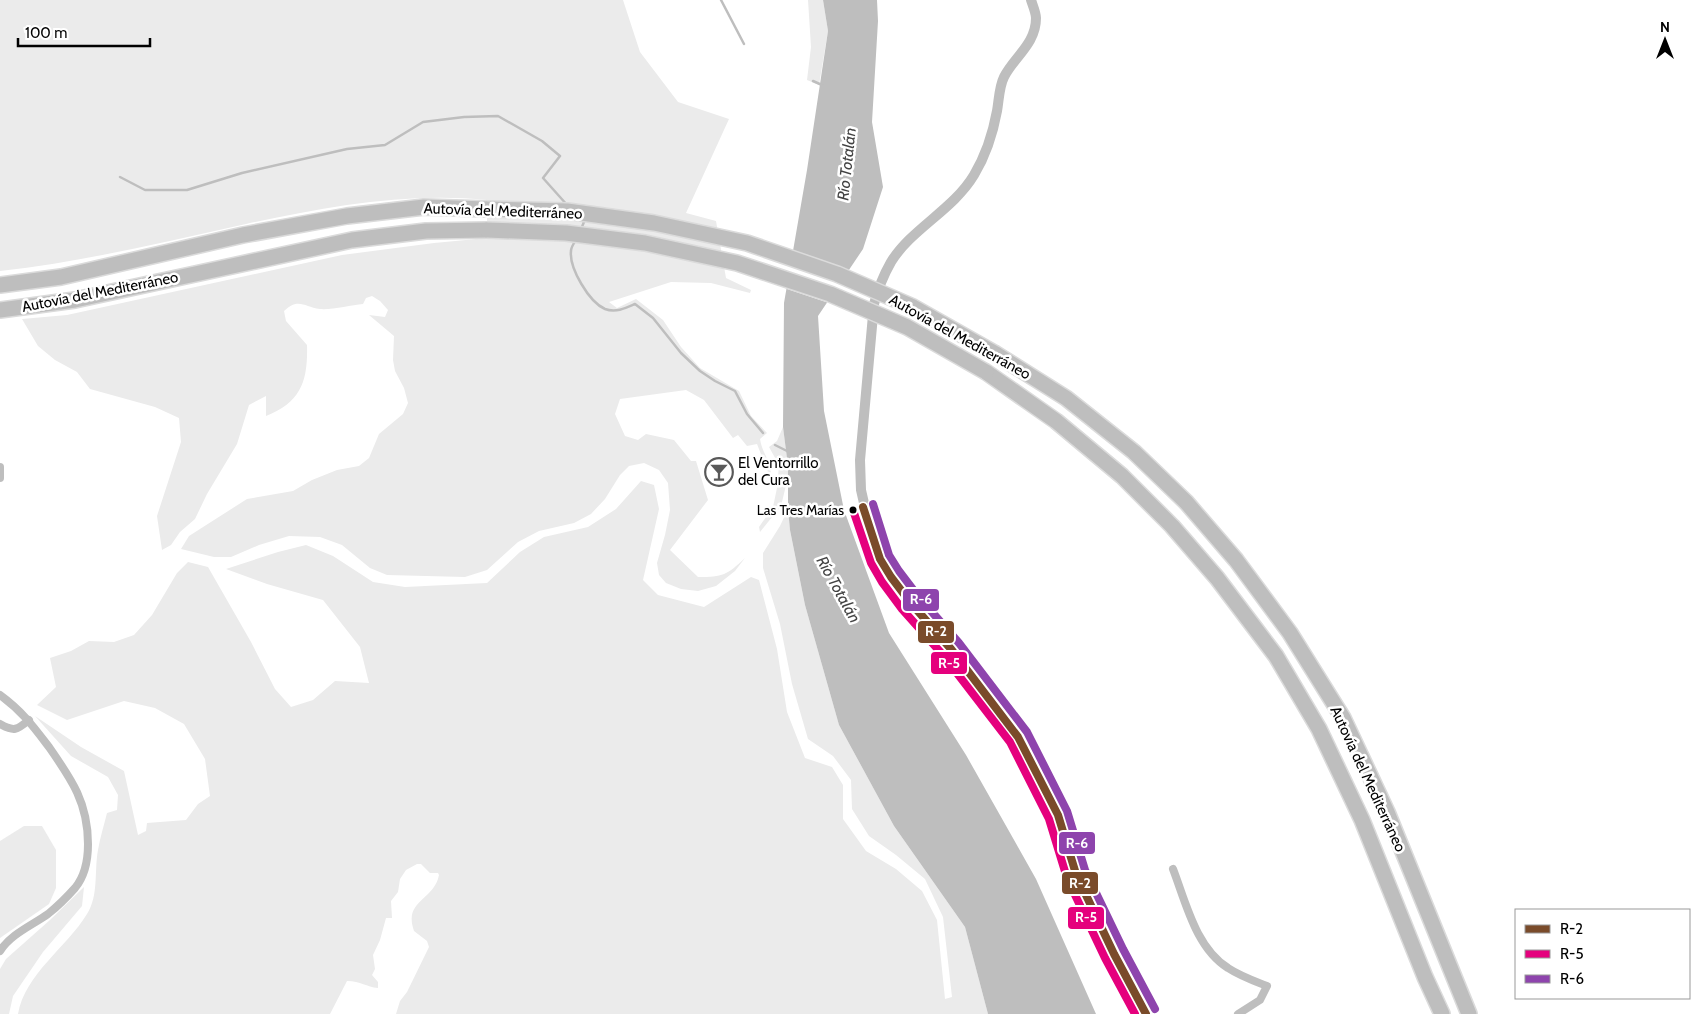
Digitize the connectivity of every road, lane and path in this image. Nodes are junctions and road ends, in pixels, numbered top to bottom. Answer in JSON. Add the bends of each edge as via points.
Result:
{"nodes":[{"id":1,"x":1031,"y":0,"type":"edge"},
{"id":2,"x":0,"y":284,"type":"edge"},
{"id":3,"x":0,"y":310,"type":"edge"},
{"id":4,"x":0,"y":467,"type":"edge"},
{"id":5,"x":0,"y":478,"type":"edge"},
{"id":6,"x":0,"y":695,"type":"edge"},
{"id":7,"x":29,"y":720,"type":"junction"},
{"id":8,"x":0,"y":724,"type":"edge"},
{"id":9,"x":1173,"y":870,"type":"dead end"},
{"id":10,"x":0,"y":951,"type":"edge"},
{"id":11,"x":1146,"y":1014,"type":"edge"},
{"id":12,"x":1238,"y":1014,"type":"edge"},
{"id":13,"x":1442,"y":1014,"type":"edge"},
{"id":14,"x":1469,"y":1014,"type":"edge"}],
"edges":[{"from":1,"to":11,"type":"street","via":[[1036,18],[1034,32],[1003,79],[993,133],[974,175],[952,204],[910,240],[892,261],[880,283],[874,304],[860,490],[872,538],[891,577],[1018,737],[1058,815],[1076,874]]},
{"from":2,"to":14,"type":"highway","name":"Autovía del Mediterráneo","bridge":true,"via":[[61,277],[243,235],[347,216],[424,207],[567,210],[747,243],[837,274],[913,307],[1066,398],[1134,452],[1186,502],[1236,560],[1290,633],[1343,718],[1387,812]]},
{"from":3,"to":13,"type":"highway","name":"Autovía del Mediterráneo","bridge":true,"via":[[75,300],[352,240],[426,231],[487,230],[566,233],[645,243],[737,263],[830,294],[907,327],[986,372],[1056,421],[1122,476],[1211,571],[1276,656],[1319,729],[1362,820]]},
{"from":4,"to":5,"type":"street"},
{"from":6,"to":7,"type":"street"},
{"from":7,"to":8,"type":"street","via":[[19,729],[9,729]]},
{"from":7,"to":10,"type":"street","via":[[71,777],[78,794],[86,817],[86,868],[77,886],[61,903],[17,934]]},
{"from":9,"to":12,"type":"street","via":[[1207,950],[1228,968],[1267,986],[1260,1000]]}]}
